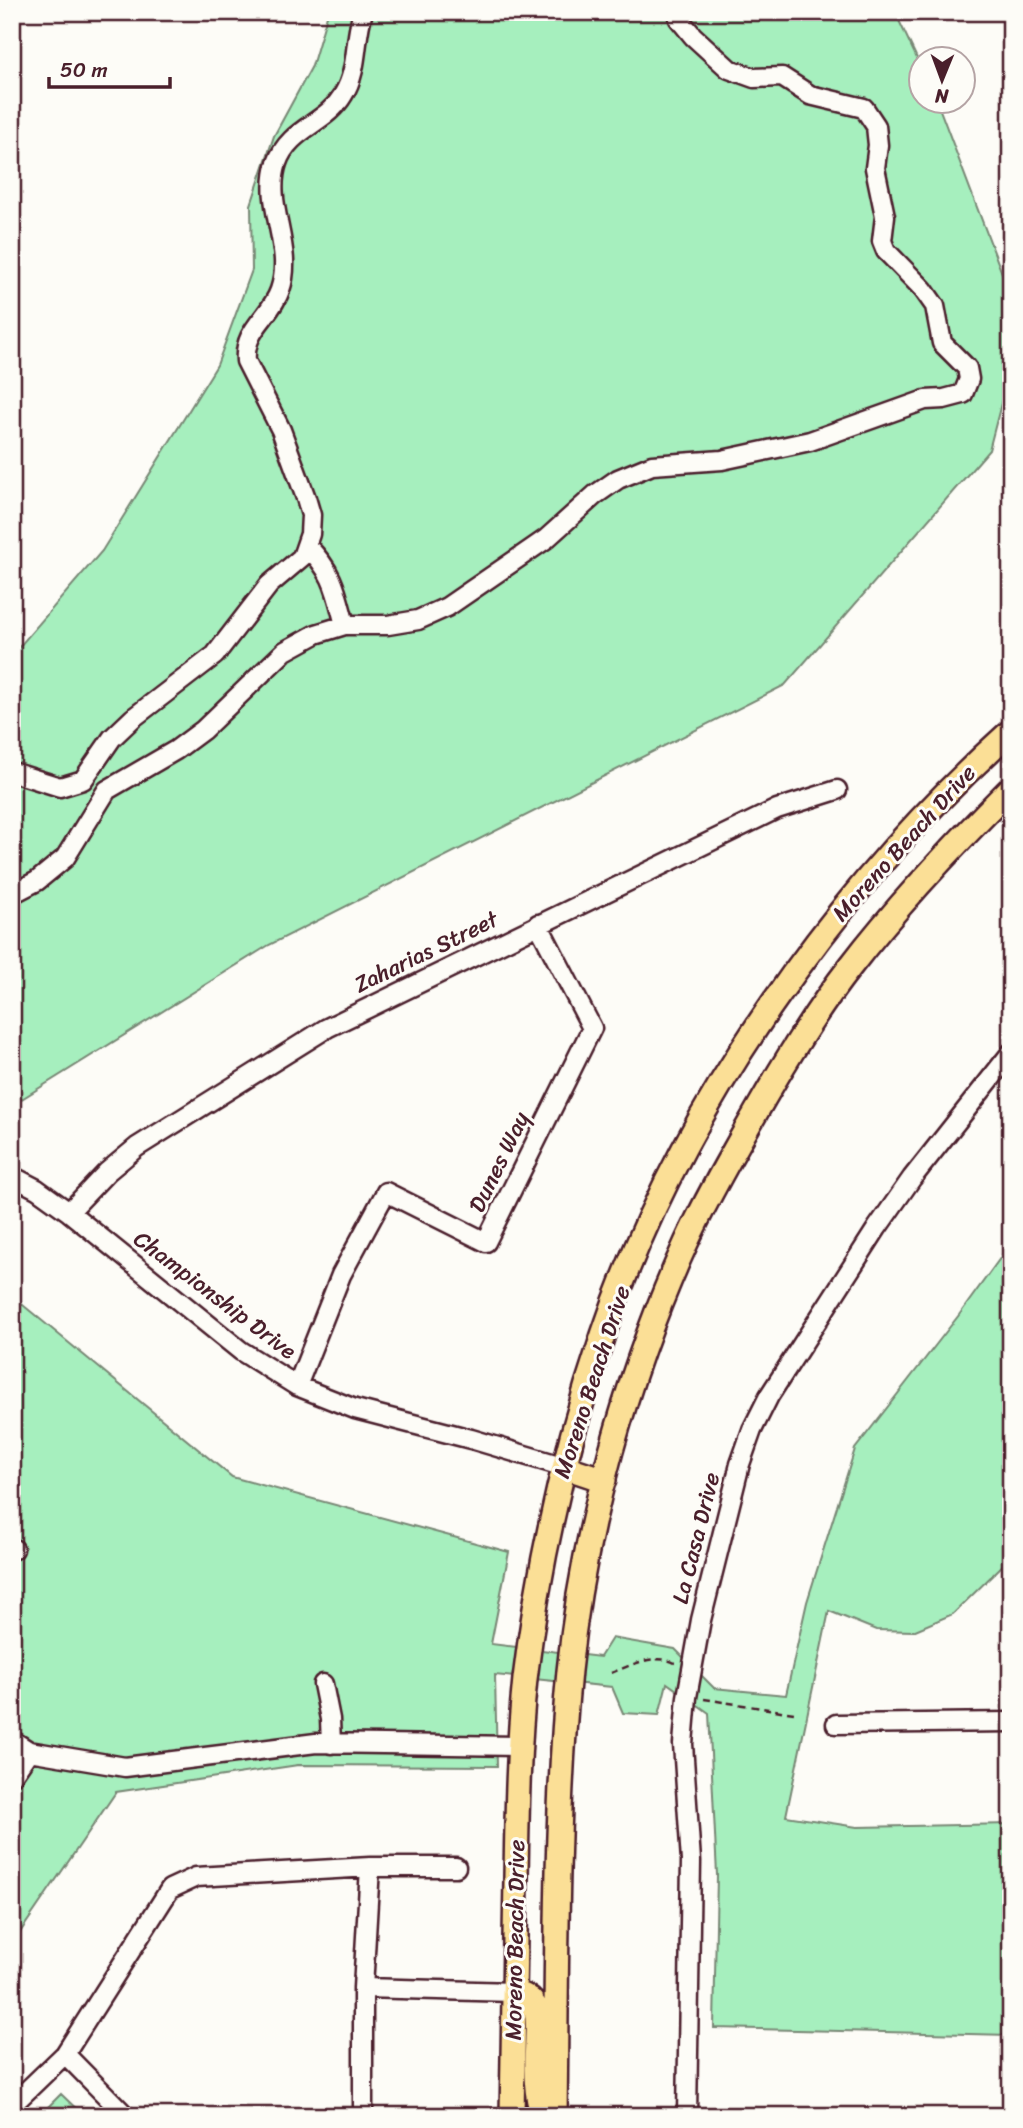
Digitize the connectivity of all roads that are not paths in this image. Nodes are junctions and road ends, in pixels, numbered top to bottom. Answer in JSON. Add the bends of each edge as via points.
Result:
{"nodes":[{"id":1,"x":363,"y":12,"type":"edge"},
{"id":2,"x":677,"y":12,"type":"edge"},
{"id":3,"x":307,"y":546,"type":"junction"},
{"id":4,"x":345,"y":625,"type":"junction"},
{"id":5,"x":1011,"y":731,"type":"edge"},
{"id":6,"x":12,"y":772,"type":"edge"},
{"id":7,"x":1011,"y":788,"type":"edge"},
{"id":8,"x":837,"y":790,"type":"dead end"},
{"id":9,"x":12,"y":894,"type":"edge"},
{"id":10,"x":538,"y":924,"type":"junction"},
{"id":11,"x":1011,"y":1053,"type":"edge"},
{"id":12,"x":12,"y":1176,"type":"edge"},
{"id":13,"x":69,"y":1212,"type":"junction"},
{"id":14,"x":297,"y":1386,"type":"junction"},
{"id":15,"x":565,"y":1467,"type":"junction"},
{"id":16,"x":604,"y":1480,"type":"junction"},
{"id":17,"x":323,"y":1685,"type":"dead end"},
{"id":18,"x":1011,"y":1722,"type":"edge"},
{"id":19,"x":836,"y":1724,"type":"dead end"},
{"id":20,"x":12,"y":1740,"type":"edge"},
{"id":21,"x":331,"y":1744,"type":"junction"},
{"id":22,"x":520,"y":1746,"type":"junction"},
{"id":23,"x":29,"y":1751,"type":"junction"},
{"id":24,"x":12,"y":1776,"type":"edge"},
{"id":25,"x":370,"y":1867,"type":"junction"},
{"id":26,"x":456,"y":1867,"type":"dead end"},
{"id":27,"x":363,"y":1988,"type":"junction"},
{"id":28,"x":514,"y":1992,"type":"junction"},
{"id":29,"x":65,"y":2054,"type":"junction"},
{"id":30,"x":12,"y":2105,"type":"edge"},
{"id":31,"x":126,"y":2116,"type":"edge"},
{"id":32,"x":363,"y":2116,"type":"edge"},
{"id":33,"x":512,"y":2116,"type":"edge"},
{"id":34,"x":543,"y":2116,"type":"edge"},
{"id":35,"x":555,"y":2116,"type":"edge"},
{"id":36,"x":687,"y":2116,"type":"edge"}],
"edges":[{"from":1,"to":3,"type":"street","via":[[355,67],[343,96],[284,145],[277,163],[273,178],[284,246],[282,281],[245,351],[300,479],[311,515]]},
{"from":2,"to":4,"type":"street","via":[[693,36],[729,69],[754,78],[782,77],[810,95],[864,108],[876,126],[875,168],[885,216],[882,240],[886,251],[935,306],[942,343],[967,368],[968,387],[956,397],[925,400],[810,441],[722,460],[652,465],[618,479],[546,539],[447,607],[418,620]]},
{"from":3,"to":4,"type":"street","via":[[332,578]]},
{"from":3,"to":6,"type":"street","via":[[302,557],[255,601],[215,655],[133,718],[112,738],[83,780],[60,787]]},
{"from":4,"to":9,"type":"street","via":[[285,651],[203,730],[107,790],[65,858]]},
{"from":5,"to":15,"type":"main road","name":"Moreno Beach Drive","via":[[904,836],[836,914],[720,1086],[641,1239],[604,1332]]},
{"from":7,"to":16,"type":"main road","name":"Moreno Beach Drive","via":[[936,863],[849,968],[789,1055],[685,1244],[647,1340]]},
{"from":8,"to":10,"type":"street","name":"Zaharias Street","via":[[777,809]]},
{"from":10,"to":13,"type":"street","name":"Zaharias Street","via":[[289,1049],[137,1147]]},
{"from":10,"to":14,"type":"street","name":"Dunes Way","via":[[592,1028],[486,1242],[386,1192],[341,1275]]},
{"from":11,"to":36,"type":"street","name":"La Casa Drive","via":[[877,1228],[769,1396],[740,1464],[687,1697],[684,1744],[691,1861]]},
{"from":12,"to":13,"type":"street","name":"Championship Drive"},
{"from":13,"to":14,"type":"street","name":"Championship Drive","via":[[241,1351]]},
{"from":14,"to":15,"type":"street","name":"Championship Drive","via":[[355,1409]]},
{"from":15,"to":16,"type":"main road"},
{"from":15,"to":22,"type":"main road","name":"Moreno Beach Drive","via":[[538,1583]]},
{"from":16,"to":35,"type":"main road","name":"Moreno Beach Drive","via":[[569,1668],[559,1834]]},
{"from":17,"to":21,"type":"street"},
{"from":18,"to":19,"type":"street"},
{"from":20,"to":23,"type":"street"},
{"from":21,"to":22,"type":"street"},
{"from":21,"to":23,"type":"street","via":[[288,1745],[125,1767]]},
{"from":22,"to":28,"type":"main road","name":"Moreno Beach Drive"},
{"from":23,"to":24,"type":"street"},
{"from":25,"to":26,"type":"street"},
{"from":25,"to":27,"type":"street"},
{"from":25,"to":29,"type":"street","via":[[196,1877],[170,1889]]},
{"from":27,"to":28,"type":"street"},
{"from":27,"to":32,"type":"street"},
{"from":28,"to":33,"type":"main road","name":"Moreno Beach Drive"},
{"from":28,"to":34,"type":"main road","via":[[535,2006],[536,2084]]},
{"from":29,"to":30,"type":"street"},
{"from":29,"to":31,"type":"street"}]}
